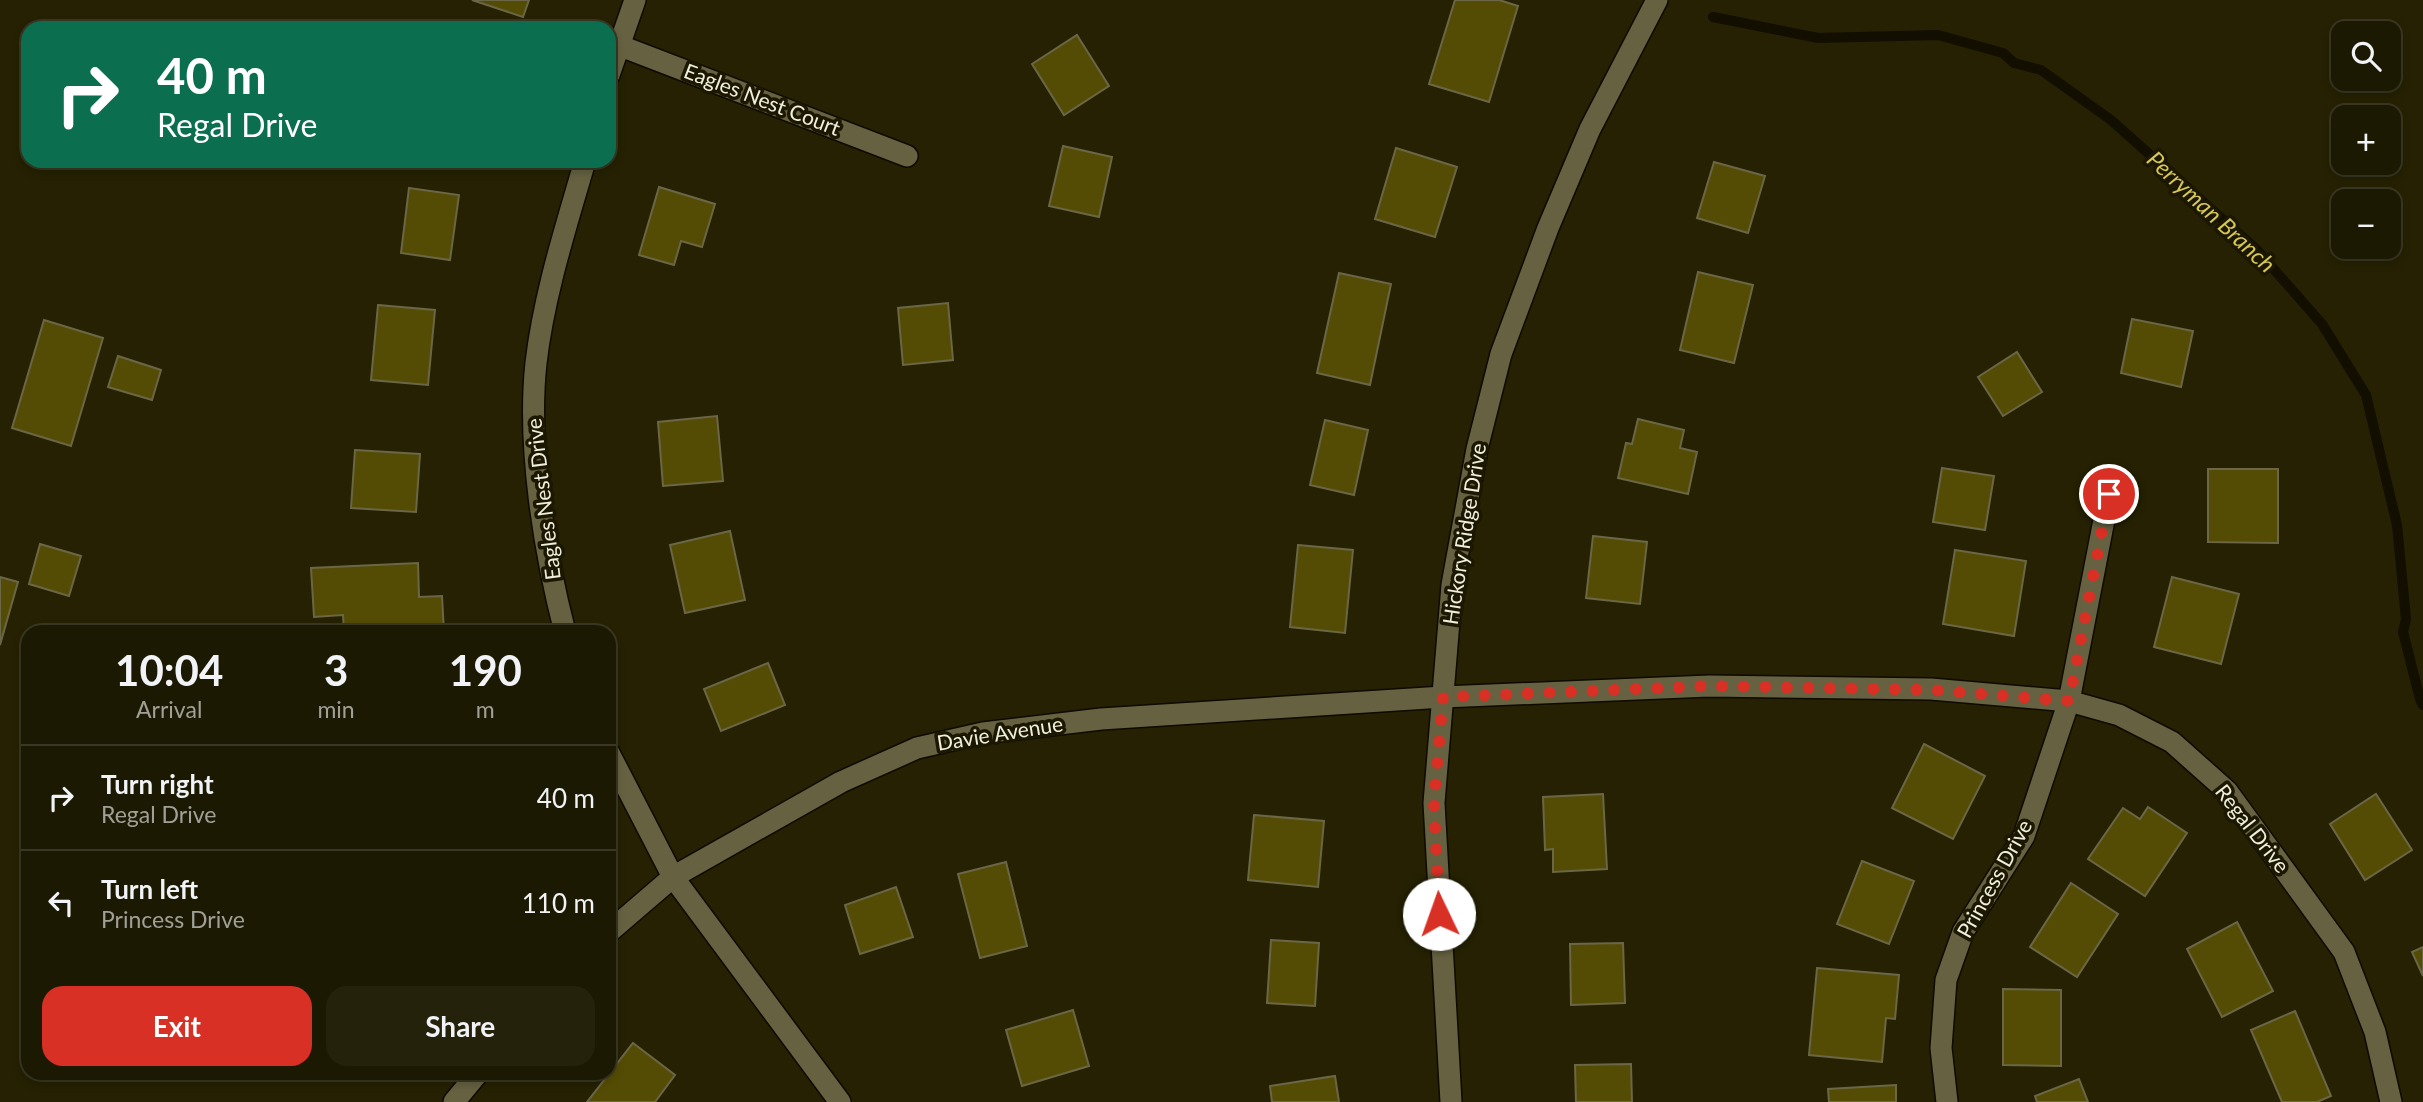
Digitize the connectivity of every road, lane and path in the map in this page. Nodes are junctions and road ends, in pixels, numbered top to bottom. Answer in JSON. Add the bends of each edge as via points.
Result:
{"nodes":[{"id":1,"x":635,"y":0,"type":"edge"},
{"id":2,"x":1657,"y":0,"type":"edge"},
{"id":3,"x":618,"y":45,"type":"junction"},
{"id":4,"x":616,"y":52,"type":"edge"},
{"id":5,"x":906,"y":156,"type":"dead end"},
{"id":6,"x":582,"y":168,"type":"edge"},
{"id":7,"x":2109,"y":494,"type":"dead end"},
{"id":8,"x":563,"y":625,"type":"edge"},
{"id":9,"x":1443,"y":697,"type":"junction"},
{"id":10,"x":2069,"y":701,"type":"junction"},
{"id":11,"x":616,"y":767,"type":"edge"},
{"id":12,"x":673,"y":877,"type":"junction"},
{"id":13,"x":616,"y":926,"type":"edge"},
{"id":14,"x":472,"y":1080,"type":"edge"},
{"id":15,"x":454,"y":1102,"type":"edge"},
{"id":16,"x":840,"y":1102,"type":"edge"},
{"id":17,"x":1451,"y":1102,"type":"edge"},
{"id":18,"x":1948,"y":1102,"type":"edge"},
{"id":19,"x":2391,"y":1102,"type":"edge"}],
"edges":[{"from":1,"to":3,"type":"street"},
{"from":2,"to":9,"type":"street","name":"Hickory Ridge Drive","via":[[1590,129],[1501,354],[1477,449],[1452,585]]},
{"from":3,"to":4,"type":"street"},
{"from":3,"to":5,"type":"street","name":"Eagles Nest Court"},
{"from":6,"to":8,"type":"street","name":"Eagles Nest Drive","via":[[551,279],[536,362],[534,413],[540,497]]},
{"from":7,"to":10,"type":"street","name":"Princess Drive"},
{"from":9,"to":10,"type":"street","name":"Regal Drive","via":[[1709,686],[1931,690]]},
{"from":9,"to":12,"type":"street","name":"Davie Avenue","via":[[1101,719],[984,733],[918,748],[841,782]]},
{"from":9,"to":17,"type":"street","name":"Hickory Ridge Drive","via":[[1434,803]]},
{"from":10,"to":18,"type":"street","name":"Princess Drive","via":[[2024,836],[1963,932],[1945,980],[1941,1048]]},
{"from":10,"to":19,"type":"street","name":"Regal Drive","via":[[2119,715],[2172,742],[2227,791],[2344,952],[2375,1032]]},
{"from":11,"to":12,"type":"street"},
{"from":12,"to":13,"type":"street","name":"Davie Avenue"},
{"from":12,"to":16,"type":"street"},
{"from":14,"to":15,"type":"street"}]}
